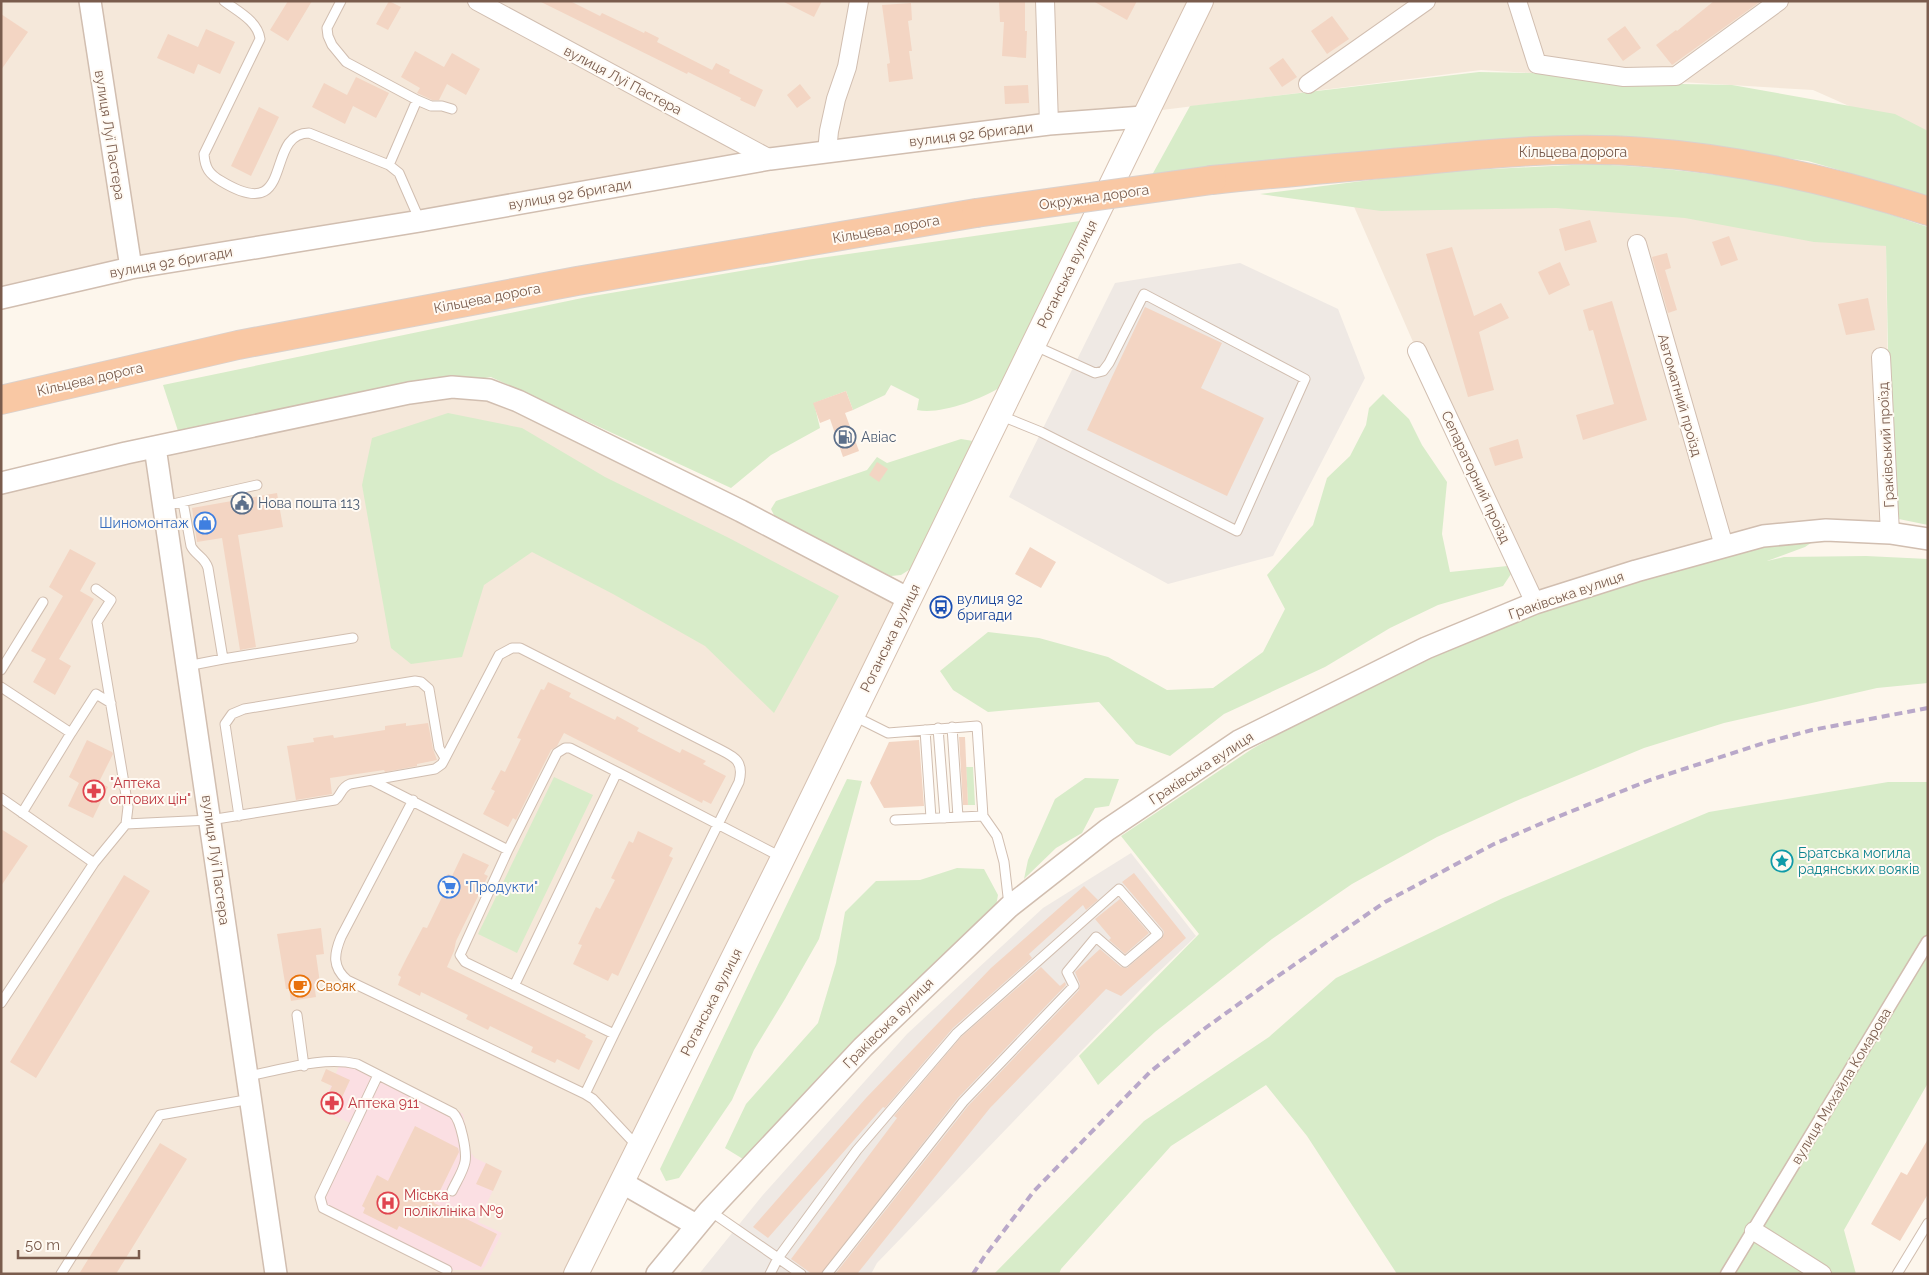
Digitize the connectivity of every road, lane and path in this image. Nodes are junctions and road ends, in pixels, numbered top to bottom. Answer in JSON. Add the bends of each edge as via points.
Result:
{"nodes":[{"id":1,"x":90,"y":1,"type":"edge"},
{"id":2,"x":224,"y":1,"type":"edge"},
{"id":3,"x":341,"y":1,"type":"edge"},
{"id":4,"x":477,"y":1,"type":"edge"},
{"id":5,"x":859,"y":1,"type":"edge"},
{"id":6,"x":1045,"y":1,"type":"edge"},
{"id":7,"x":1201,"y":1,"type":"edge"},
{"id":8,"x":1426,"y":1,"type":"edge"},
{"id":9,"x":1517,"y":1,"type":"edge"},
{"id":10,"x":1779,"y":1,"type":"edge"},
{"id":11,"x":1308,"y":84,"type":"dead end"},
{"id":12,"x":417,"y":100,"type":"junction"},
{"id":13,"x":452,"y":109,"type":"dead end"},
{"id":14,"x":1144,"y":117,"type":"junction"},
{"id":15,"x":1049,"y":124,"type":"junction"},
{"id":16,"x":826,"y":152,"type":"junction"},
{"id":17,"x":770,"y":159,"type":"junction"},
{"id":18,"x":389,"y":165,"type":"junction"},
{"id":19,"x":1212,"y":180,"type":"joint"},
{"id":20,"x":1928,"y":211,"type":"edge"},
{"id":21,"x":976,"y":214,"type":"joint"},
{"id":22,"x":420,"y":221,"type":"junction"},
{"id":23,"x":1636,"y":244,"type":"dead end"},
{"id":24,"x":131,"y":268,"type":"junction"},
{"id":25,"x":1,"y":298,"type":"edge"},
{"id":26,"x":1033,"y":344,"type":"junction"},
{"id":27,"x":1417,"y":351,"type":"dead end"},
{"id":28,"x":1881,"y":357,"type":"dead end"},
{"id":29,"x":1,"y":400,"type":"edge"},
{"id":30,"x":999,"y":414,"type":"junction"},
{"id":31,"x":155,"y":447,"type":"junction"},
{"id":32,"x":1,"y":482,"type":"edge"},
{"id":33,"x":257,"y":485,"type":"dead end"},
{"id":34,"x":174,"y":504,"type":"junction"},
{"id":35,"x":1890,"y":533,"type":"junction"},
{"id":36,"x":1928,"y":539,"type":"edge"},
{"id":37,"x":1724,"y":546,"type":"junction"},
{"id":38,"x":96,"y":589,"type":"dead end"},
{"id":39,"x":909,"y":600,"type":"junction"},
{"id":40,"x":43,"y":602,"type":"dead end"},
{"id":41,"x":1535,"y":603,"type":"junction"},
{"id":42,"x":353,"y":638,"type":"dead end"},
{"id":43,"x":223,"y":660,"type":"junction"},
{"id":44,"x":188,"y":666,"type":"junction"},
{"id":45,"x":1,"y":670,"type":"edge"},
{"id":46,"x":1,"y":688,"type":"edge"},
{"id":47,"x":110,"y":703,"type":"junction"},
{"id":48,"x":852,"y":715,"type":"junction"},
{"id":49,"x":952,"y":727,"type":"junction"},
{"id":50,"x":938,"y":728,"type":"junction"},
{"id":51,"x":925,"y":730,"type":"junction"},
{"id":52,"x":70,"y":733,"type":"junction"},
{"id":53,"x":445,"y":758,"type":"junction"},
{"id":54,"x":617,"y":772,"type":"junction"},
{"id":55,"x":370,"y":780,"type":"junction"},
{"id":56,"x":1,"y":798,"type":"edge"},
{"id":57,"x":413,"y":800,"type":"junction"},
{"id":58,"x":22,"y":813,"type":"junction"},
{"id":59,"x":239,"y":816,"type":"junction"},
{"id":60,"x":983,"y":816,"type":"junction"},
{"id":61,"x":958,"y":817,"type":"junction"},
{"id":62,"x":931,"y":818,"type":"junction"},
{"id":63,"x":945,"y":818,"type":"junction"},
{"id":64,"x":210,"y":820,"type":"junction"},
{"id":65,"x":896,"y":820,"type":"dead end"},
{"id":66,"x":126,"y":824,"type":"junction"},
{"id":67,"x":508,"y":850,"type":"junction"},
{"id":68,"x":783,"y":858,"type":"junction"},
{"id":69,"x":94,"y":864,"type":"junction"},
{"id":70,"x":1009,"y":907,"type":"junction"},
{"id":71,"x":1928,"y":942,"type":"edge"},
{"id":72,"x":514,"y":986,"type":"junction"},
{"id":73,"x":1,"y":1003,"type":"edge"},
{"id":74,"x":297,"y":1015,"type":"dead end"},
{"id":75,"x":614,"y":1034,"type":"junction"},
{"id":76,"x":304,"y":1066,"type":"junction"},
{"id":77,"x":378,"y":1075,"type":"junction"},
{"id":78,"x":248,"y":1076,"type":"junction"},
{"id":79,"x":585,"y":1094,"type":"junction"},
{"id":80,"x":251,"y":1098,"type":"junction"},
{"id":81,"x":639,"y":1147,"type":"junction"},
{"id":82,"x":621,"y":1182,"type":"junction"},
{"id":83,"x":452,"y":1191,"type":"dead end"},
{"id":84,"x":703,"y":1218,"type":"junction"},
{"id":85,"x":1928,"y":1224,"type":"edge"},
{"id":86,"x":1754,"y":1230,"type":"junction"},
{"id":87,"x":778,"y":1258,"type":"junction"},
{"id":88,"x":447,"y":1270,"type":"dead end"},
{"id":89,"x":61,"y":1274,"type":"edge"},
{"id":90,"x":276,"y":1274,"type":"edge"},
{"id":91,"x":576,"y":1274,"type":"edge"},
{"id":92,"x":657,"y":1274,"type":"edge"},
{"id":93,"x":770,"y":1274,"type":"edge"},
{"id":94,"x":802,"y":1274,"type":"edge"},
{"id":95,"x":827,"y":1274,"type":"edge"},
{"id":96,"x":1728,"y":1274,"type":"edge"},
{"id":97,"x":1822,"y":1274,"type":"edge"},
{"id":98,"x":1897,"y":1274,"type":"edge"}],
"edges":[{"from":1,"to":24,"type":"street","name":"вулиця Луї Пастера"},
{"from":2,"to":18,"type":"lane","via":[[255,24],[260,39],[204,154],[205,166],[212,176],[248,193],[260,194],[273,184],[292,138],[309,132]]},
{"from":3,"to":12,"type":"lane","via":[[327,28],[339,55],[346,62]]},
{"from":4,"to":17,"type":"street","name":"вулиця Луї Пастера"},
{"from":5,"to":16,"type":"street"},
{"from":6,"to":15,"type":"street"},
{"from":7,"to":14,"type":"main road","name":"Роганська вулиця"},
{"from":8,"to":11,"type":"street"},
{"from":9,"to":10,"type":"street","via":[[1536,64],[1624,77],[1676,76]]},
{"from":12,"to":13,"type":"lane"},
{"from":12,"to":18,"type":"lane"},
{"from":14,"to":15,"type":"street","name":"вулиця 92 бригади"},
{"from":14,"to":26,"type":"main road","name":"Роганська вулиця"},
{"from":15,"to":16,"type":"street","name":"вулиця 92 бригади"},
{"from":16,"to":17,"type":"street","name":"вулиця 92 бригади"},
{"from":17,"to":22,"type":"street","name":"вулиця 92 бригади"},
{"from":18,"to":22,"type":"lane","via":[[399,173]]},
{"from":19,"to":20,"type":"highway","name":"Кільцева дорога","via":[[1470,155],[1556,150],[1643,152],[1720,160],[1790,173],[1865,191]]},
{"from":19,"to":21,"type":"highway","name":"Окружна дорога","bridge":true},
{"from":21,"to":29,"type":"highway","name":"Кільцева дорога","via":[[577,281],[238,345]]},
{"from":22,"to":24,"type":"street","name":"вулиця 92 бригади"},
{"from":23,"to":37,"type":"street","name":"Автоматний проїзд"},
{"from":24,"to":25,"type":"street","name":"вулиця 92 бригади"},
{"from":26,"to":30,"type":"main road","name":"Роганська вулиця"},
{"from":26,"to":30,"type":"lane","via":[[1095,373],[1103,371],[1144,294],[1305,379],[1237,531]]},
{"from":27,"to":41,"type":"street","name":"Сепараторний проїзд"},
{"from":28,"to":35,"type":"street","name":"Граківський проїзд"},
{"from":30,"to":39,"type":"main road","name":"Роганська вулиця"},
{"from":31,"to":32,"type":"street"},
{"from":31,"to":34,"type":"street","name":"вулиця Луї Пастера"},
{"from":31,"to":39,"type":"street","via":[[409,393],[452,387],[489,390],[518,401],[732,507]]},
{"from":33,"to":34,"type":"lane"},
{"from":34,"to":43,"type":"lane","via":[[192,550],[204,558],[208,568]]},
{"from":34,"to":44,"type":"street","name":"вулиця Луї Пастера"},
{"from":35,"to":36,"type":"street","name":"Граківська вулиця"},
{"from":35,"to":37,"type":"street","name":"Граківська вулиця","via":[[1826,530],[1763,536]]},
{"from":37,"to":41,"type":"street","name":"Граківська вулиця"},
{"from":38,"to":47,"type":"lane","via":[[111,600],[97,622]]},
{"from":39,"to":48,"type":"main road","name":"Роганська вулиця"},
{"from":40,"to":45,"type":"lane"},
{"from":41,"to":70,"type":"street","name":"Граківська вулиця","via":[[1426,648],[1239,741],[1107,830]]},
{"from":42,"to":43,"type":"lane"},
{"from":43,"to":44,"type":"lane"},
{"from":44,"to":64,"type":"street","name":"вулиця Луї Пастера"},
{"from":46,"to":52,"type":"lane"},
{"from":47,"to":52,"type":"lane","via":[[96,694]]},
{"from":47,"to":66,"type":"lane","via":[[128,806]]},
{"from":48,"to":51,"type":"lane","via":[[888,733]]},
{"from":48,"to":68,"type":"main road","name":"Роганська вулиця"},
{"from":49,"to":50,"type":"lane"},
{"from":49,"to":60,"type":"lane","via":[[977,726]]},
{"from":49,"to":61,"type":"lane"},
{"from":50,"to":51,"type":"lane"},
{"from":50,"to":63,"type":"lane"},
{"from":51,"to":62,"type":"lane"},
{"from":52,"to":58,"type":"lane"},
{"from":53,"to":55,"type":"lane","via":[[431,770]]},
{"from":53,"to":59,"type":"lane","via":[[439,748],[429,689],[415,680],[244,708],[232,714],[226,724]]},
{"from":53,"to":75,"type":"lane","via":[[499,655],[512,648],[520,648],[715,747],[739,763],[739,782]]},
{"from":54,"to":67,"type":"lane","via":[[570,748],[561,750]]},
{"from":54,"to":68,"type":"lane"},
{"from":54,"to":72,"type":"lane"},
{"from":55,"to":57,"type":"lane"},
{"from":55,"to":59,"type":"lane","via":[[346,786],[335,800]]},
{"from":56,"to":58,"type":"lane"},
{"from":57,"to":67,"type":"lane"},
{"from":57,"to":79,"type":"lane","via":[[341,937],[334,956],[336,967],[347,980]]},
{"from":58,"to":69,"type":"lane"},
{"from":59,"to":64,"type":"lane"},
{"from":60,"to":61,"type":"lane"},
{"from":60,"to":70,"type":"lane","via":[[1002,853]]},
{"from":61,"to":63,"type":"lane"},
{"from":62,"to":63,"type":"lane"},
{"from":62,"to":65,"type":"lane"},
{"from":64,"to":66,"type":"lane"},
{"from":64,"to":78,"type":"street","name":"вулиця Луї Пастера"},
{"from":66,"to":69,"type":"lane"},
{"from":67,"to":72,"type":"lane","via":[[460,956],[465,962]]},
{"from":68,"to":81,"type":"main road","name":"Роганська вулиця"},
{"from":69,"to":73,"type":"lane"},
{"from":70,"to":84,"type":"street","name":"Граківська вулиця","via":[[863,1047]]},
{"from":71,"to":86,"type":"street","name":"вулиця Михайла Комарова"},
{"from":72,"to":75,"type":"lane"},
{"from":74,"to":76,"type":"lane"},
{"from":75,"to":79,"type":"lane"},
{"from":76,"to":77,"type":"lane","via":[[325,1061],[348,1062]]},
{"from":76,"to":78,"type":"lane"},
{"from":77,"to":83,"type":"lane","via":[[457,1117],[465,1161]]},
{"from":77,"to":88,"type":"lane","via":[[320,1197],[321,1203],[323,1208]]},
{"from":78,"to":80,"type":"street","name":"вулиця Луї Пастера"},
{"from":79,"to":81,"type":"lane"},
{"from":80,"to":89,"type":"lane","via":[[160,1115]]},
{"from":80,"to":90,"type":"street","name":"вулиця Луї Пастера"},
{"from":81,"to":82,"type":"main road","name":"Роганська вулиця"},
{"from":82,"to":84,"type":"street"},
{"from":82,"to":91,"type":"main road","name":"Роганська вулиця"},
{"from":84,"to":87,"type":"lane"},
{"from":84,"to":92,"type":"street","name":"Граківська вулиця"},
{"from":85,"to":98,"type":"lane"},
{"from":86,"to":96,"type":"street","name":"вулиця Михайла Комарова"},
{"from":86,"to":97,"type":"street"},
{"from":87,"to":93,"type":"lane"},
{"from":87,"to":94,"type":"lane"},
{"from":87,"to":95,"type":"lane","via":[[857,1150],[957,1032],[1119,889],[1158,934],[1125,962],[1096,937],[1067,972],[1074,986],[963,1102]]}]}
